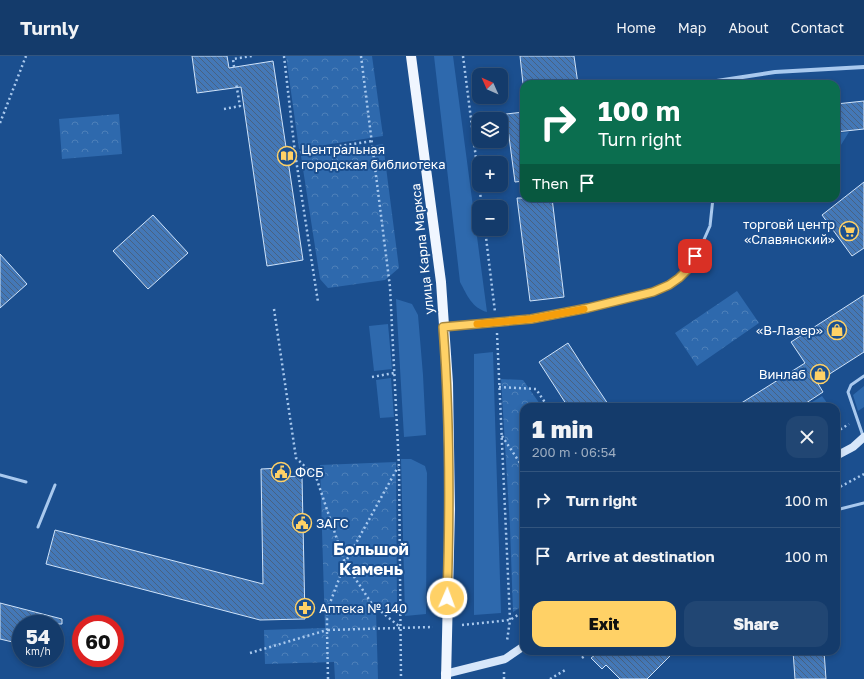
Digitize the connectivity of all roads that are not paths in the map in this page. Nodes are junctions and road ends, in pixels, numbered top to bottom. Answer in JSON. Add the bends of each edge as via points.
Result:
{"nodes":[{"id":1,"x":411,"y":56,"type":"edge"},
{"id":2,"x":864,"y":67,"type":"edge"},
{"id":3,"x":723,"y":80,"type":"edge"},
{"id":4,"x":713,"y":202,"type":"edge"},
{"id":5,"x":443,"y":327,"type":"junction"},
{"id":6,"x":864,"y":376,"type":"edge"},
{"id":7,"x":864,"y":437,"type":"edge"},
{"id":8,"x":840,"y":454,"type":"edge"},
{"id":9,"x":0,"y":475,"type":"edge"},
{"id":10,"x":26,"y":482,"type":"dead end"},
{"id":11,"x":55,"y":485,"type":"dead end"},
{"id":12,"x":864,"y":503,"type":"edge"},
{"id":13,"x":840,"y":509,"type":"edge"},
{"id":14,"x":38,"y":527,"type":"dead end"},
{"id":15,"x":520,"y":649,"type":"edge"},
{"id":16,"x":446,"y":676,"type":"edge"}],
"edges":[{"from":1,"to":5,"type":"main road","name":"улица Карла Маркса","via":[[441,282]]},
{"from":2,"to":3,"type":"street","via":[[776,72]]},
{"from":4,"to":5,"type":"lane","via":[[710,226],[702,244],[689,268],[669,285],[653,292],[531,319]]},
{"from":5,"to":16,"type":"main road","name":"улица Карла Маркса","via":[[448,383],[450,509]]},
{"from":6,"to":7,"type":"lane","via":[[851,385],[848,392]]},
{"from":7,"to":8,"type":"street"},
{"from":9,"to":10,"type":"lane"},
{"from":11,"to":14,"type":"lane"},
{"from":12,"to":13,"type":"lane"},
{"from":15,"to":16,"type":"street","via":[[505,659]]}]}
